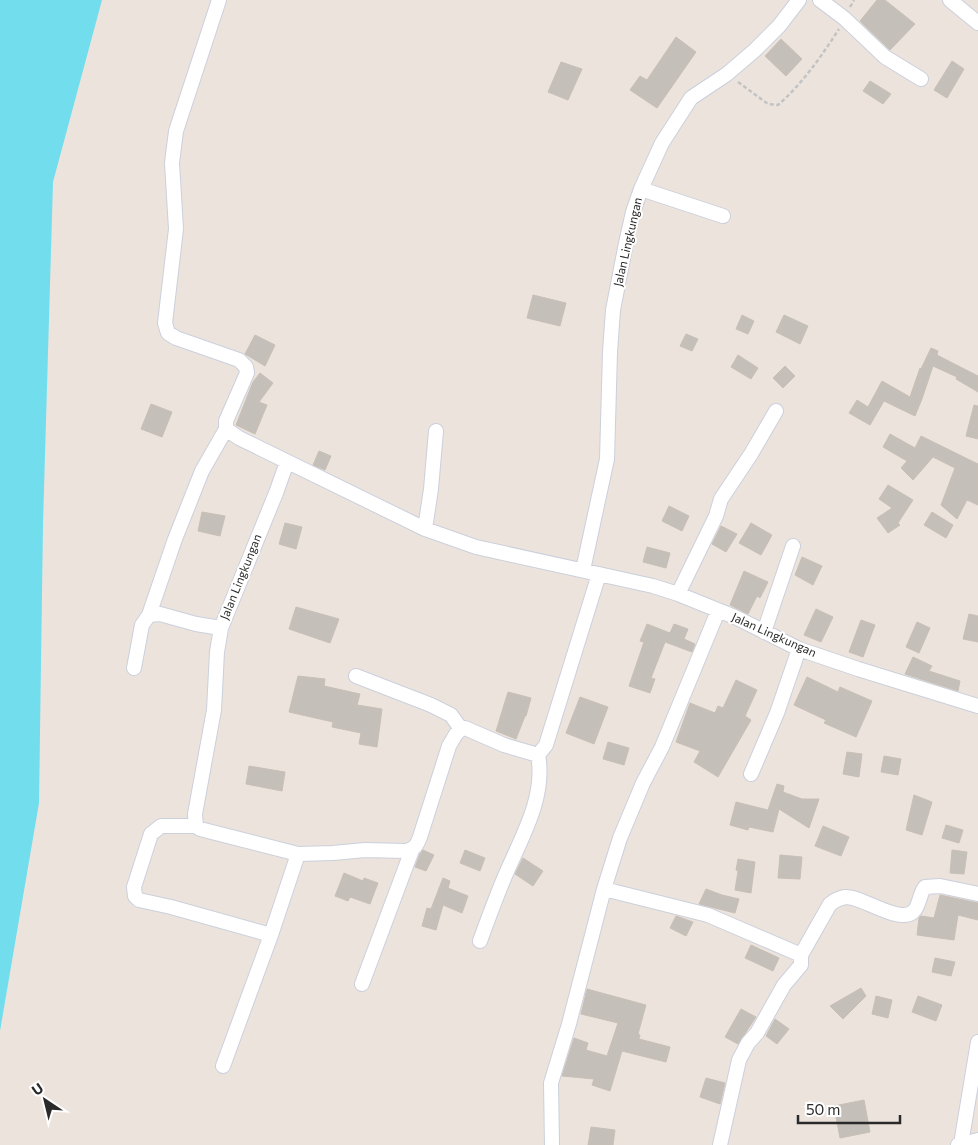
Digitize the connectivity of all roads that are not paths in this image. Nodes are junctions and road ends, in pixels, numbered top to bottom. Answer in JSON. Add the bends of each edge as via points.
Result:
{"nodes":[{"id":1,"x":219,"y":0,"type":"edge"},
{"id":2,"x":799,"y":0,"type":"edge"},
{"id":3,"x":820,"y":0,"type":"edge"},
{"id":4,"x":950,"y":0,"type":"edge"},
{"id":5,"x":978,"y":22,"type":"edge"},
{"id":6,"x":921,"y":79,"type":"dead end"},
{"id":7,"x":641,"y":189,"type":"junction"},
{"id":8,"x":723,"y":216,"type":"dead end"},
{"id":9,"x":776,"y":411,"type":"dead end"},
{"id":10,"x":226,"y":429,"type":"junction"},
{"id":11,"x":436,"y":431,"type":"dead end"},
{"id":12,"x":287,"y":462,"type":"junction"},
{"id":13,"x":425,"y":529,"type":"junction"},
{"id":14,"x":793,"y":546,"type":"dead end"},
{"id":15,"x":583,"y":570,"type":"junction"},
{"id":16,"x":599,"y":574,"type":"junction"},
{"id":17,"x":678,"y":594,"type":"junction"},
{"id":18,"x":718,"y":610,"type":"junction"},
{"id":19,"x":149,"y":615,"type":"junction"},
{"id":20,"x":221,"y":628,"type":"junction"},
{"id":21,"x":764,"y":632,"type":"junction"},
{"id":22,"x":799,"y":649,"type":"junction"},
{"id":23,"x":134,"y":668,"type":"dead end"},
{"id":24,"x":356,"y":676,"type":"dead end"},
{"id":25,"x":978,"y":706,"type":"edge"},
{"id":26,"x":461,"y":729,"type":"junction"},
{"id":27,"x":538,"y":755,"type":"junction"},
{"id":28,"x":751,"y":774,"type":"dead end"},
{"id":29,"x":196,"y":826,"type":"junction"},
{"id":30,"x":412,"y":850,"type":"junction"},
{"id":31,"x":298,"y":854,"type":"junction"},
{"id":32,"x":604,"y":888,"type":"junction"},
{"id":33,"x":978,"y":894,"type":"edge"},
{"id":34,"x":271,"y":935,"type":"junction"},
{"id":35,"x":480,"y":941,"type":"dead end"},
{"id":36,"x":801,"y":955,"type":"junction"},
{"id":37,"x":362,"y":984,"type":"dead end"},
{"id":38,"x":978,"y":1042,"type":"edge"},
{"id":39,"x":223,"y":1066,"type":"dead end"},
{"id":40,"x":978,"y":1140,"type":"edge"},
{"id":41,"x":552,"y":1145,"type":"edge"},
{"id":42,"x":720,"y":1145,"type":"edge"},
{"id":43,"x":960,"y":1145,"type":"edge"}],
"edges":[{"from":1,"to":10,"type":"street","via":[[176,131],[172,163],[176,230],[165,323],[168,333],[176,338],[239,360],[246,366],[247,373],[226,421]]},
{"from":2,"to":7,"type":"street","name":"Jalan Lingkungan","via":[[780,26],[755,50],[691,98],[662,143]]},
{"from":3,"to":6,"type":"street","via":[[885,57]]},
{"from":4,"to":5,"type":"street"},
{"from":7,"to":8,"type":"street"},
{"from":7,"to":15,"type":"street","name":"Jalan Lingkungan","via":[[613,310],[607,459]]},
{"from":9,"to":17,"type":"street","via":[[721,499]]},
{"from":10,"to":12,"type":"street","name":"Jalan Lingkungan"},
{"from":10,"to":19,"type":"street","via":[[202,470]]},
{"from":11,"to":13,"type":"street"},
{"from":12,"to":13,"type":"street","name":"Jalan Lingkungan"},
{"from":12,"to":20,"type":"street","name":"Jalan Lingkungan"},
{"from":13,"to":15,"type":"street","name":"Jalan Lingkungan","via":[[476,547]]},
{"from":14,"to":21,"type":"street"},
{"from":15,"to":16,"type":"street","name":"Jalan Lingkungan"},
{"from":16,"to":17,"type":"street","name":"Jalan Lingkungan"},
{"from":16,"to":27,"type":"street","via":[[546,745]]},
{"from":17,"to":18,"type":"street","name":"Jalan Lingkungan"},
{"from":18,"to":21,"type":"street","name":"Jalan Lingkungan"},
{"from":18,"to":32,"type":"street","via":[[662,747],[643,782],[620,838]]},
{"from":19,"to":20,"type":"street","name":"Jalan Lingkungan","via":[[160,614]]},
{"from":19,"to":23,"type":"street","via":[[142,624]]},
{"from":20,"to":29,"type":"street","via":[[214,710],[195,814]]},
{"from":21,"to":22,"type":"street","name":"Jalan Lingkungan"},
{"from":22,"to":25,"type":"street","name":"Jalan Lingkungan"},
{"from":22,"to":28,"type":"street"},
{"from":24,"to":26,"type":"street","via":[[451,715]]},
{"from":26,"to":27,"type":"street"},
{"from":26,"to":30,"type":"street","via":[[450,746],[417,845]]},
{"from":27,"to":35,"type":"street","via":[[539,786],[528,825]]},
{"from":29,"to":31,"type":"street"},
{"from":29,"to":34,"type":"street","via":[[161,826],[150,834],[134,887],[135,896],[138,900]]},
{"from":30,"to":31,"type":"street"},
{"from":30,"to":37,"type":"street"},
{"from":31,"to":34,"type":"street"},
{"from":32,"to":36,"type":"street","via":[[708,915]]},
{"from":32,"to":41,"type":"street","via":[[551,1084]]},
{"from":33,"to":36,"type":"street","via":[[940,886],[925,888],[915,910],[909,915],[899,915],[847,897],[838,898],[830,904]]},
{"from":34,"to":39,"type":"street"},
{"from":36,"to":42,"type":"street","via":[[800,965],[784,985],[739,1060]]},
{"from":38,"to":43,"type":"street"},
{"from":40,"to":43,"type":"street"}]}
